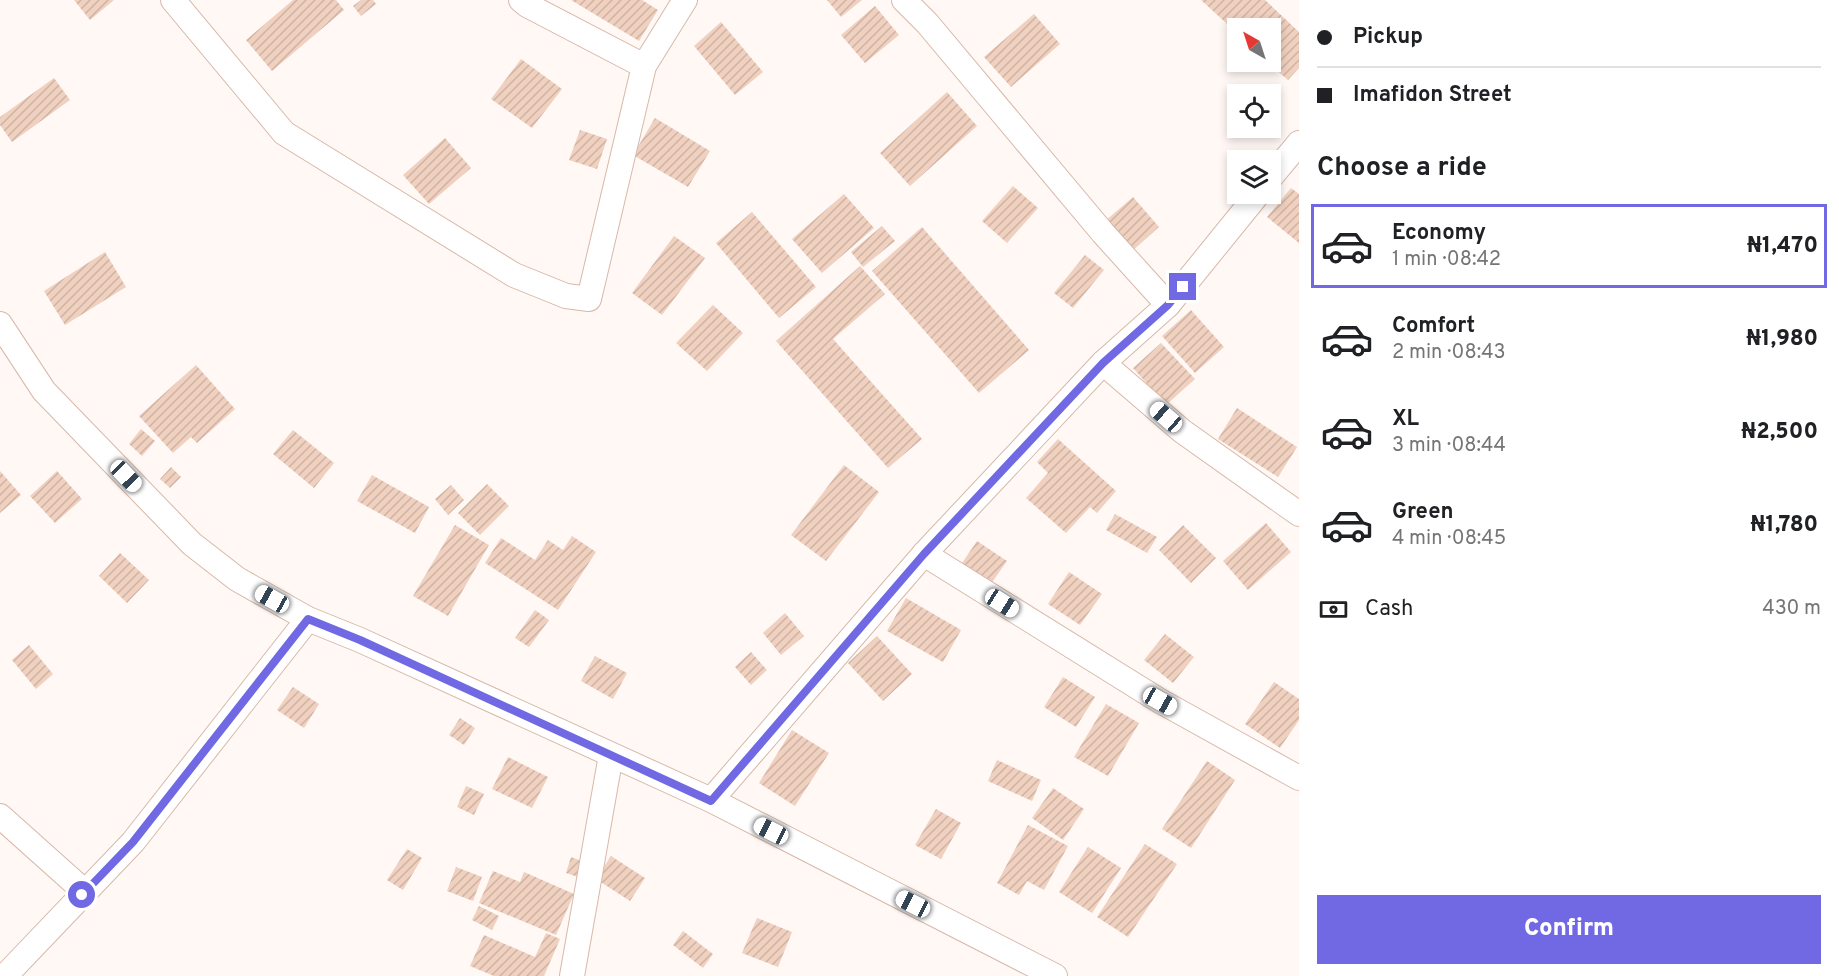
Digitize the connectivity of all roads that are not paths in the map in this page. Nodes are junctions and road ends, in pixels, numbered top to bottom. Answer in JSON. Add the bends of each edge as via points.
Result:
{"nodes":[{"id":1,"x":173,"y":0,"type":"edge"},
{"id":2,"x":521,"y":0,"type":"edge"},
{"id":3,"x":685,"y":0,"type":"edge"},
{"id":4,"x":904,"y":0,"type":"edge"},
{"id":5,"x":645,"y":66,"type":"junction"},
{"id":6,"x":1299,"y":143,"type":"edge"},
{"id":7,"x":1281,"y":165,"type":"edge"},
{"id":8,"x":1250,"y":204,"type":"edge"},
{"id":9,"x":1168,"y":305,"type":"junction"},
{"id":10,"x":0,"y":324,"type":"edge"},
{"id":11,"x":1103,"y":363,"type":"junction"},
{"id":12,"x":1295,"y":504,"type":"edge"},
{"id":13,"x":924,"y":554,"type":"junction"},
{"id":14,"x":308,"y":619,"type":"junction"},
{"id":15,"x":611,"y":756,"type":"junction"},
{"id":16,"x":1299,"y":778,"type":"edge"},
{"id":17,"x":711,"y":801,"type":"junction"},
{"id":18,"x":0,"y":816,"type":"edge"},
{"id":19,"x":85,"y":892,"type":"junction"},
{"id":20,"x":5,"y":976,"type":"edge"},
{"id":21,"x":572,"y":976,"type":"edge"},
{"id":22,"x":1055,"y":976,"type":"edge"}],
"edges":[{"from":1,"to":5,"type":"street","via":[[284,133],[514,275],[566,296],[589,299]]},
{"from":2,"to":5,"type":"street"},
{"from":3,"to":5,"type":"street"},
{"from":4,"to":9,"type":"street"},
{"from":6,"to":7,"type":"street"},
{"from":8,"to":9,"type":"street"},
{"from":9,"to":11,"type":"street"},
{"from":10,"to":14,"type":"street","via":[[45,390],[192,544],[237,579]]},
{"from":11,"to":12,"type":"street","via":[[1182,431]]},
{"from":11,"to":13,"type":"street"},
{"from":13,"to":16,"type":"street","via":[[1160,701]]},
{"from":13,"to":17,"type":"street"},
{"from":14,"to":15,"type":"street"},
{"from":14,"to":19,"type":"street","via":[[133,842]]},
{"from":15,"to":17,"type":"street"},
{"from":15,"to":21,"type":"street"},
{"from":17,"to":22,"type":"street"},
{"from":18,"to":19,"type":"street"},
{"from":19,"to":20,"type":"street"}]}
